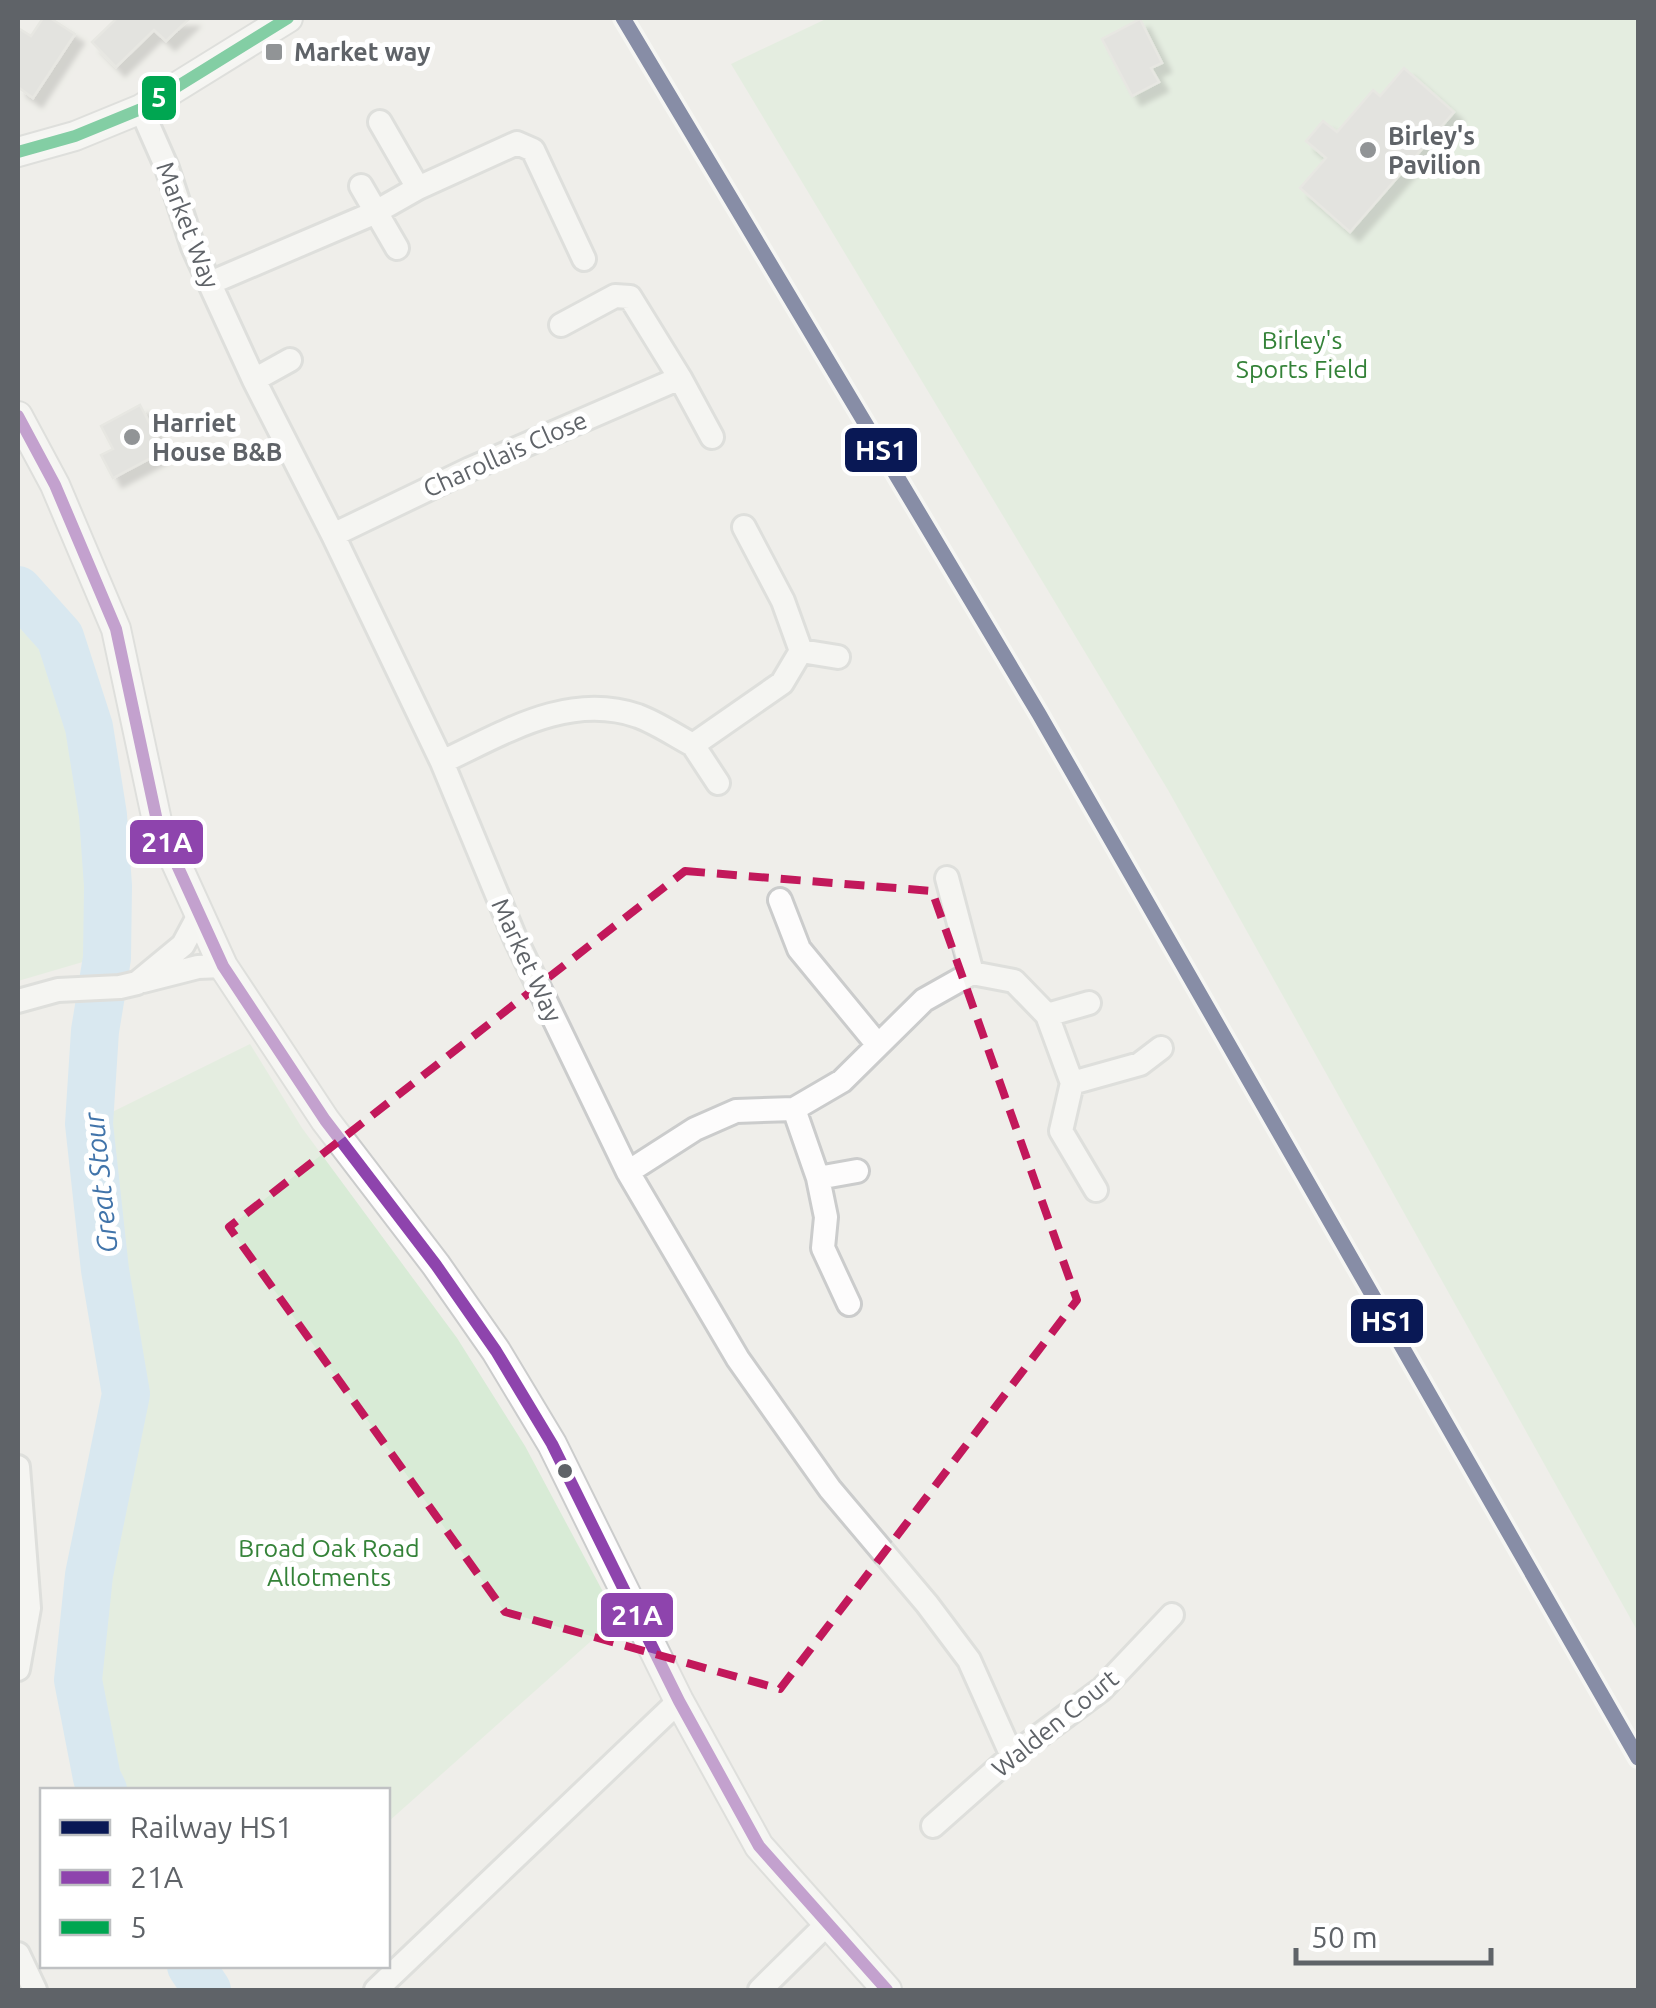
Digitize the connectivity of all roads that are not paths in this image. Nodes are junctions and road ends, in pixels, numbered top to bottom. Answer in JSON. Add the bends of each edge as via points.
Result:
{"nodes":[{"id":1,"x":288,"y":18,"type":"edge"},
{"id":2,"x":141,"y":108,"type":"junction"},
{"id":3,"x":380,"y":122,"type":"dead end"},
{"id":4,"x":18,"y":152,"type":"edge"},
{"id":5,"x":361,"y":186,"type":"dead end"},
{"id":6,"x":418,"y":188,"type":"junction"},
{"id":7,"x":374,"y":213,"type":"junction"},
{"id":8,"x":397,"y":248,"type":"dead end"},
{"id":9,"x":584,"y":259,"type":"dead end"},
{"id":10,"x":210,"y":283,"type":"junction"},
{"id":11,"x":560,"y":325,"type":"dead end"},
{"id":12,"x":290,"y":360,"type":"dead end"},
{"id":13,"x":680,"y":378,"type":"junction"},
{"id":14,"x":254,"y":380,"type":"junction"},
{"id":15,"x":18,"y":416,"type":"edge"},
{"id":16,"x":712,"y":437,"type":"dead end"},
{"id":17,"x":744,"y":527,"type":"dead end"},
{"id":18,"x":333,"y":535,"type":"junction"},
{"id":19,"x":800,"y":650,"type":"junction"},
{"id":20,"x":838,"y":657,"type":"dead end"},
{"id":21,"x":693,"y":745,"type":"junction"},
{"id":22,"x":442,"y":762,"type":"junction"},
{"id":23,"x":718,"y":782,"type":"dead end"},
{"id":24,"x":947,"y":878,"type":"dead end"},
{"id":25,"x":780,"y":900,"type":"dead end"},
{"id":26,"x":198,"y":917,"type":"junction"},
{"id":27,"x":222,"y":966,"type":"junction"},
{"id":28,"x":972,"y":973,"type":"junction"},
{"id":29,"x":138,"y":982,"type":"junction"},
{"id":30,"x":18,"y":1001,"type":"edge"},
{"id":31,"x":1089,"y":1002,"type":"dead end"},
{"id":32,"x":1047,"y":1014,"type":"junction"},
{"id":33,"x":878,"y":1045,"type":"junction"},
{"id":34,"x":1161,"y":1048,"type":"dead end"},
{"id":35,"x":1072,"y":1084,"type":"junction"},
{"id":36,"x":794,"y":1109,"type":"junction"},
{"id":37,"x":857,"y":1171,"type":"dead end"},
{"id":38,"x":628,"y":1172,"type":"junction"},
{"id":39,"x":818,"y":1178,"type":"junction"},
{"id":40,"x":1096,"y":1190,"type":"dead end"},
{"id":41,"x":850,"y":1304,"type":"dead end"},
{"id":42,"x":18,"y":1467,"type":"edge"},
{"id":43,"x":1172,"y":1615,"type":"dead end"},
{"id":44,"x":18,"y":1669,"type":"edge"},
{"id":45,"x":679,"y":1701,"type":"junction"},
{"id":46,"x":1012,"y":1756,"type":"junction"},
{"id":47,"x":934,"y":1826,"type":"dead end"},
{"id":48,"x":828,"y":1924,"type":"junction"},
{"id":49,"x":18,"y":1954,"type":"edge"},
{"id":50,"x":390,"y":1986,"type":"edge"},
{"id":51,"x":35,"y":1990,"type":"edge"},
{"id":52,"x":760,"y":1990,"type":"edge"},
{"id":53,"x":887,"y":1990,"type":"edge"}],
"edges":[{"from":1,"to":2,"type":"street"},
{"from":2,"to":4,"type":"street"},
{"from":2,"to":10,"type":"street","name":"Market Way"},
{"from":3,"to":6,"type":"street"},
{"from":5,"to":7,"type":"street"},
{"from":6,"to":7,"type":"street"},
{"from":6,"to":9,"type":"street","via":[[517,143],[533,150]]},
{"from":7,"to":8,"type":"street"},
{"from":7,"to":10,"type":"street"},
{"from":10,"to":14,"type":"street","name":"Market Way"},
{"from":11,"to":13,"type":"street","via":[[615,296],[630,298]]},
{"from":12,"to":14,"type":"street"},
{"from":13,"to":16,"type":"street"},
{"from":13,"to":18,"type":"street","name":"Charollais Close"},
{"from":14,"to":18,"type":"street","name":"Market Way"},
{"from":15,"to":26,"type":"street","via":[[116,629],[157,821]]},
{"from":17,"to":19,"type":"street"},
{"from":18,"to":22,"type":"street","name":"Market Way"},
{"from":19,"to":20,"type":"street"},
{"from":19,"to":21,"type":"street","via":[[782,683]]},
{"from":21,"to":22,"type":"street","via":[[639,716],[595,708],[541,716]]},
{"from":21,"to":23,"type":"street"},
{"from":22,"to":38,"type":"street","name":"Market Way","via":[[515,938]]},
{"from":24,"to":28,"type":"street"},
{"from":25,"to":33,"type":"street","via":[[799,948]]},
{"from":26,"to":27,"type":"street"},
{"from":26,"to":29,"type":"street","via":[[183,945]]},
{"from":27,"to":29,"type":"street"},
{"from":27,"to":45,"type":"street","via":[[325,1120],[496,1351],[552,1444]]},
{"from":28,"to":32,"type":"street","via":[[1014,981]]},
{"from":28,"to":33,"type":"street","via":[[924,1000]]},
{"from":29,"to":30,"type":"street"},
{"from":31,"to":32,"type":"street"},
{"from":32,"to":35,"type":"street"},
{"from":33,"to":36,"type":"street","via":[[842,1082]]},
{"from":34,"to":35,"type":"street","via":[[1140,1064]]},
{"from":35,"to":40,"type":"street","via":[[1062,1131]]},
{"from":36,"to":38,"type":"street","via":[[736,1111]]},
{"from":36,"to":39,"type":"street"},
{"from":37,"to":39,"type":"street"},
{"from":38,"to":46,"type":"street","name":"Market Way","via":[[738,1359],[830,1489],[968,1660]]},
{"from":39,"to":41,"type":"street","via":[[824,1248]]},
{"from":42,"to":44,"type":"street","via":[[29,1608]]},
{"from":43,"to":46,"type":"street","name":"Walden Court","via":[[1102,1689]]},
{"from":45,"to":48,"type":"street","via":[[759,1846]]},
{"from":45,"to":50,"type":"street"},
{"from":46,"to":47,"type":"street","name":"Walden Court"},
{"from":48,"to":52,"type":"street"},
{"from":48,"to":53,"type":"street"},
{"from":49,"to":51,"type":"street"}]}
